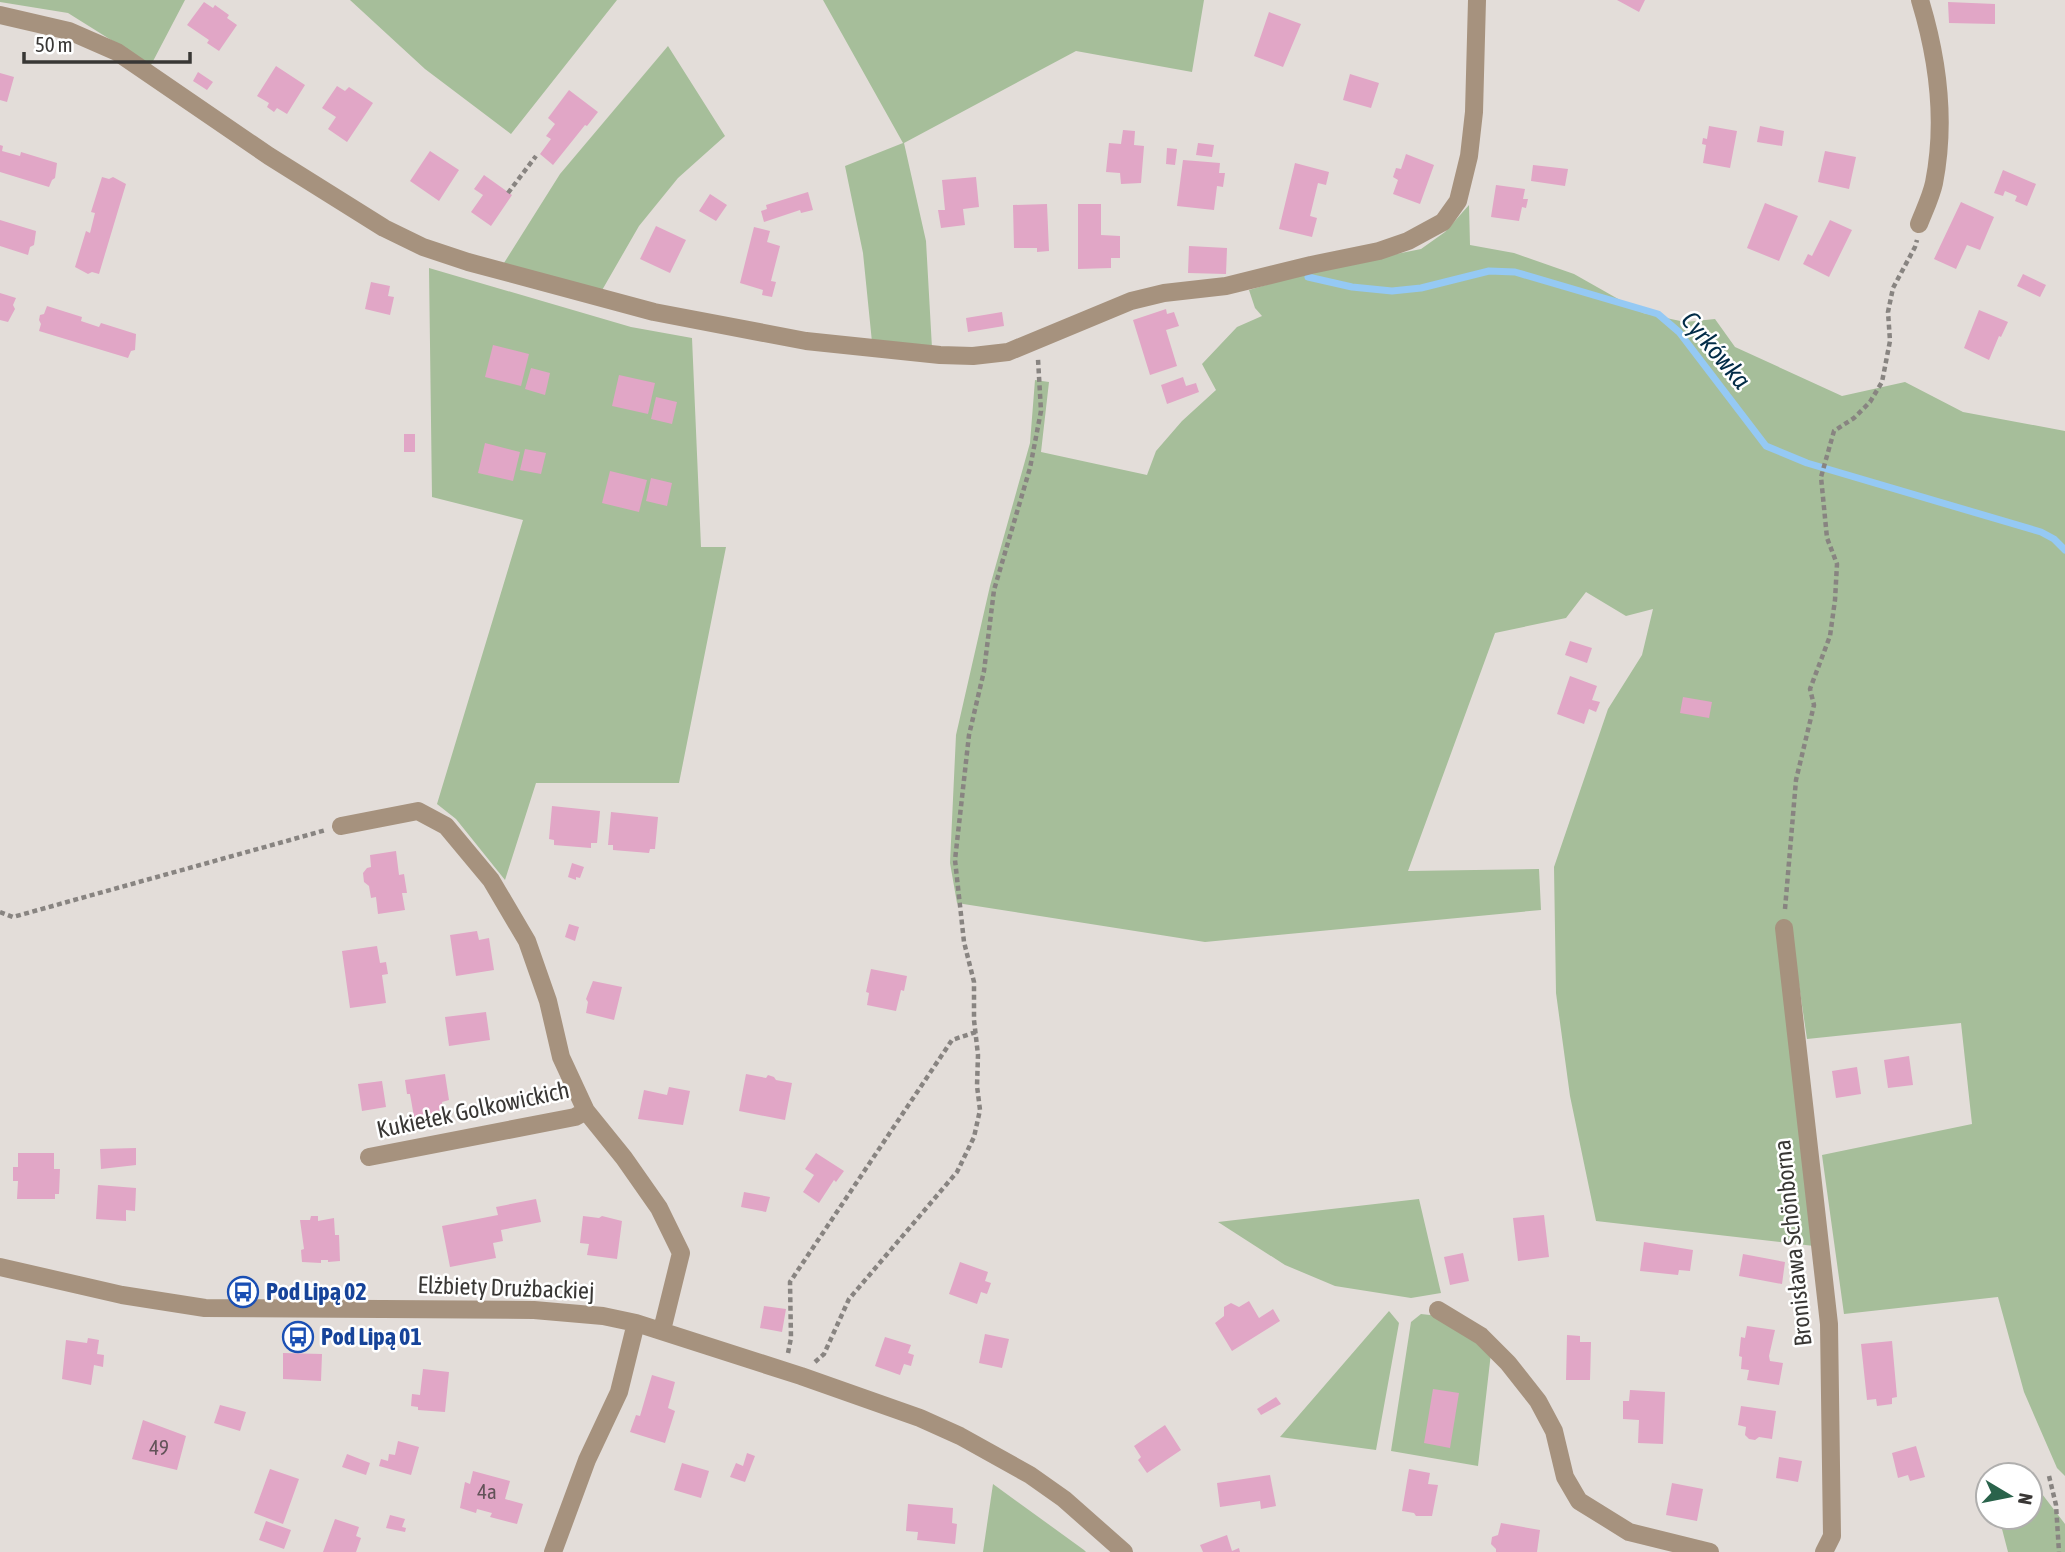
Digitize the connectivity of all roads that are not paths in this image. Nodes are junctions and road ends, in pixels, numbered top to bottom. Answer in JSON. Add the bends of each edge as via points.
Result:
{"nodes":[{"id":1,"x":1477,"y":0,"type":"edge"},
{"id":2,"x":1920,"y":0,"type":"edge"},
{"id":3,"x":0,"y":15,"type":"edge"},
{"id":4,"x":1919,"y":224,"type":"road end"},
{"id":5,"x":341,"y":826,"type":"road end"},
{"id":6,"x":1784,"y":928,"type":"road end"},
{"id":7,"x":586,"y":1111,"type":"junction"},
{"id":8,"x":369,"y":1157,"type":"dead end"},
{"id":9,"x":0,"y":1268,"type":"edge"},
{"id":10,"x":1438,"y":1310,"type":"dead end"},
{"id":11,"x":636,"y":1323,"type":"junction"},
{"id":12,"x":663,"y":1330,"type":"junction"},
{"id":13,"x":552,"y":1552,"type":"edge"},
{"id":14,"x":1124,"y":1552,"type":"edge"},
{"id":15,"x":1710,"y":1552,"type":"edge"},
{"id":16,"x":1824,"y":1552,"type":"edge"}],
"edges":[{"from":1,"to":3,"type":"street","via":[[1469,156],[1458,201],[1443,222],[1379,251],[1226,286],[1164,293],[1008,352],[973,356],[806,341],[648,311],[423,247],[269,156],[117,52],[69,31]]},
{"from":2,"to":4,"type":"street","via":[[1937,74],[1941,136],[1933,186]]},
{"from":5,"to":7,"type":"street","name":"Kukiełek Golkowickich","via":[[418,811],[446,826],[491,880],[527,941],[561,1057]]},
{"from":6,"to":16,"type":"street","name":"Bronisława Schönborna","via":[[1829,1324],[1832,1536]]},
{"from":7,"to":8,"type":"street","name":"Kukiełek Golkowickich","via":[[575,1117]]},
{"from":7,"to":12,"type":"street","name":"Kukiełek Golkowickich","via":[[652,1198],[681,1253]]},
{"from":9,"to":11,"type":"street","name":"Elżbiety Drużbackiej","via":[[205,1308],[534,1310]]},
{"from":10,"to":15,"type":"street","via":[[1481,1336],[1538,1401],[1554,1431],[1565,1477],[1579,1501],[1629,1532]]},
{"from":11,"to":12,"type":"street","name":"Elżbiety Drużbackiej"},
{"from":11,"to":13,"type":"street","via":[[619,1392]]},
{"from":12,"to":14,"type":"street","name":"Elżbiety Drużbackiej","via":[[920,1419],[992,1453],[1064,1499]]}]}
